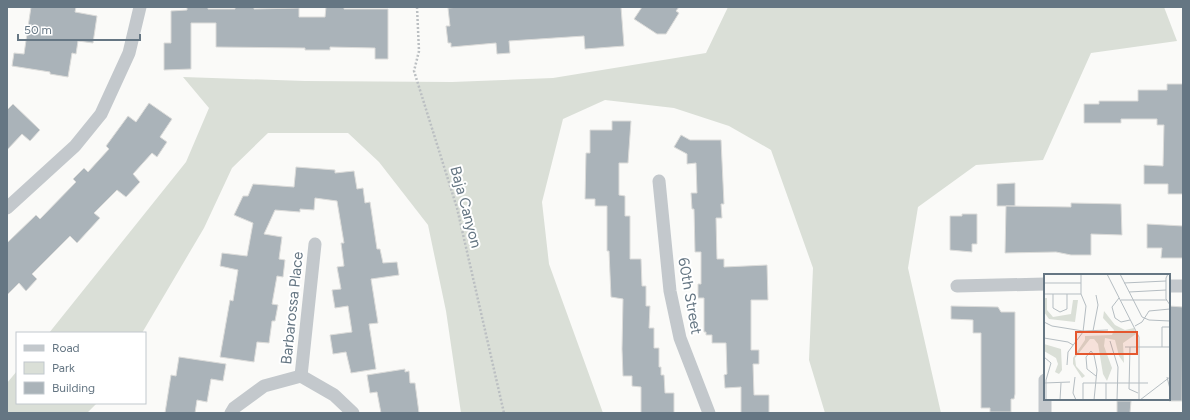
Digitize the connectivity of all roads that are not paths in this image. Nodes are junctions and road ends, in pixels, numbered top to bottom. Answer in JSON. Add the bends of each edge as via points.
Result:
{"nodes":[{"id":1,"x":140,"y":7,"type":"edge"},
{"id":2,"x":659,"y":181,"type":"dead end"},
{"id":3,"x":7,"y":208,"type":"edge"},
{"id":4,"x":315,"y":244,"type":"dead end"},
{"id":5,"x":1044,"y":284,"type":"edge"},
{"id":6,"x":957,"y":286,"type":"dead end"},
{"id":7,"x":1170,"y":286,"type":"edge"},
{"id":8,"x":1183,"y":286,"type":"edge"},
{"id":9,"x":301,"y":376,"type":"junction"},
{"id":10,"x":1045,"y":400,"type":"edge"},
{"id":11,"x":231,"y":413,"type":"edge"},
{"id":12,"x":353,"y":413,"type":"edge"},
{"id":13,"x":709,"y":413,"type":"edge"},
{"id":14,"x":1045,"y":413,"type":"edge"}],
"edges":[{"from":1,"to":3,"type":"street","via":[[129,53],[101,114],[75,146]]},
{"from":2,"to":13,"type":"street","name":"60th Street","via":[[670,291],[680,338]]},
{"from":4,"to":9,"type":"street","name":"Barbarossa Place"},
{"from":5,"to":6,"type":"street"},
{"from":7,"to":8,"type":"street"},
{"from":9,"to":11,"type":"street","via":[[264,386]]},
{"from":9,"to":12,"type":"street","via":[[334,395]]},
{"from":10,"to":14,"type":"street"}]}
